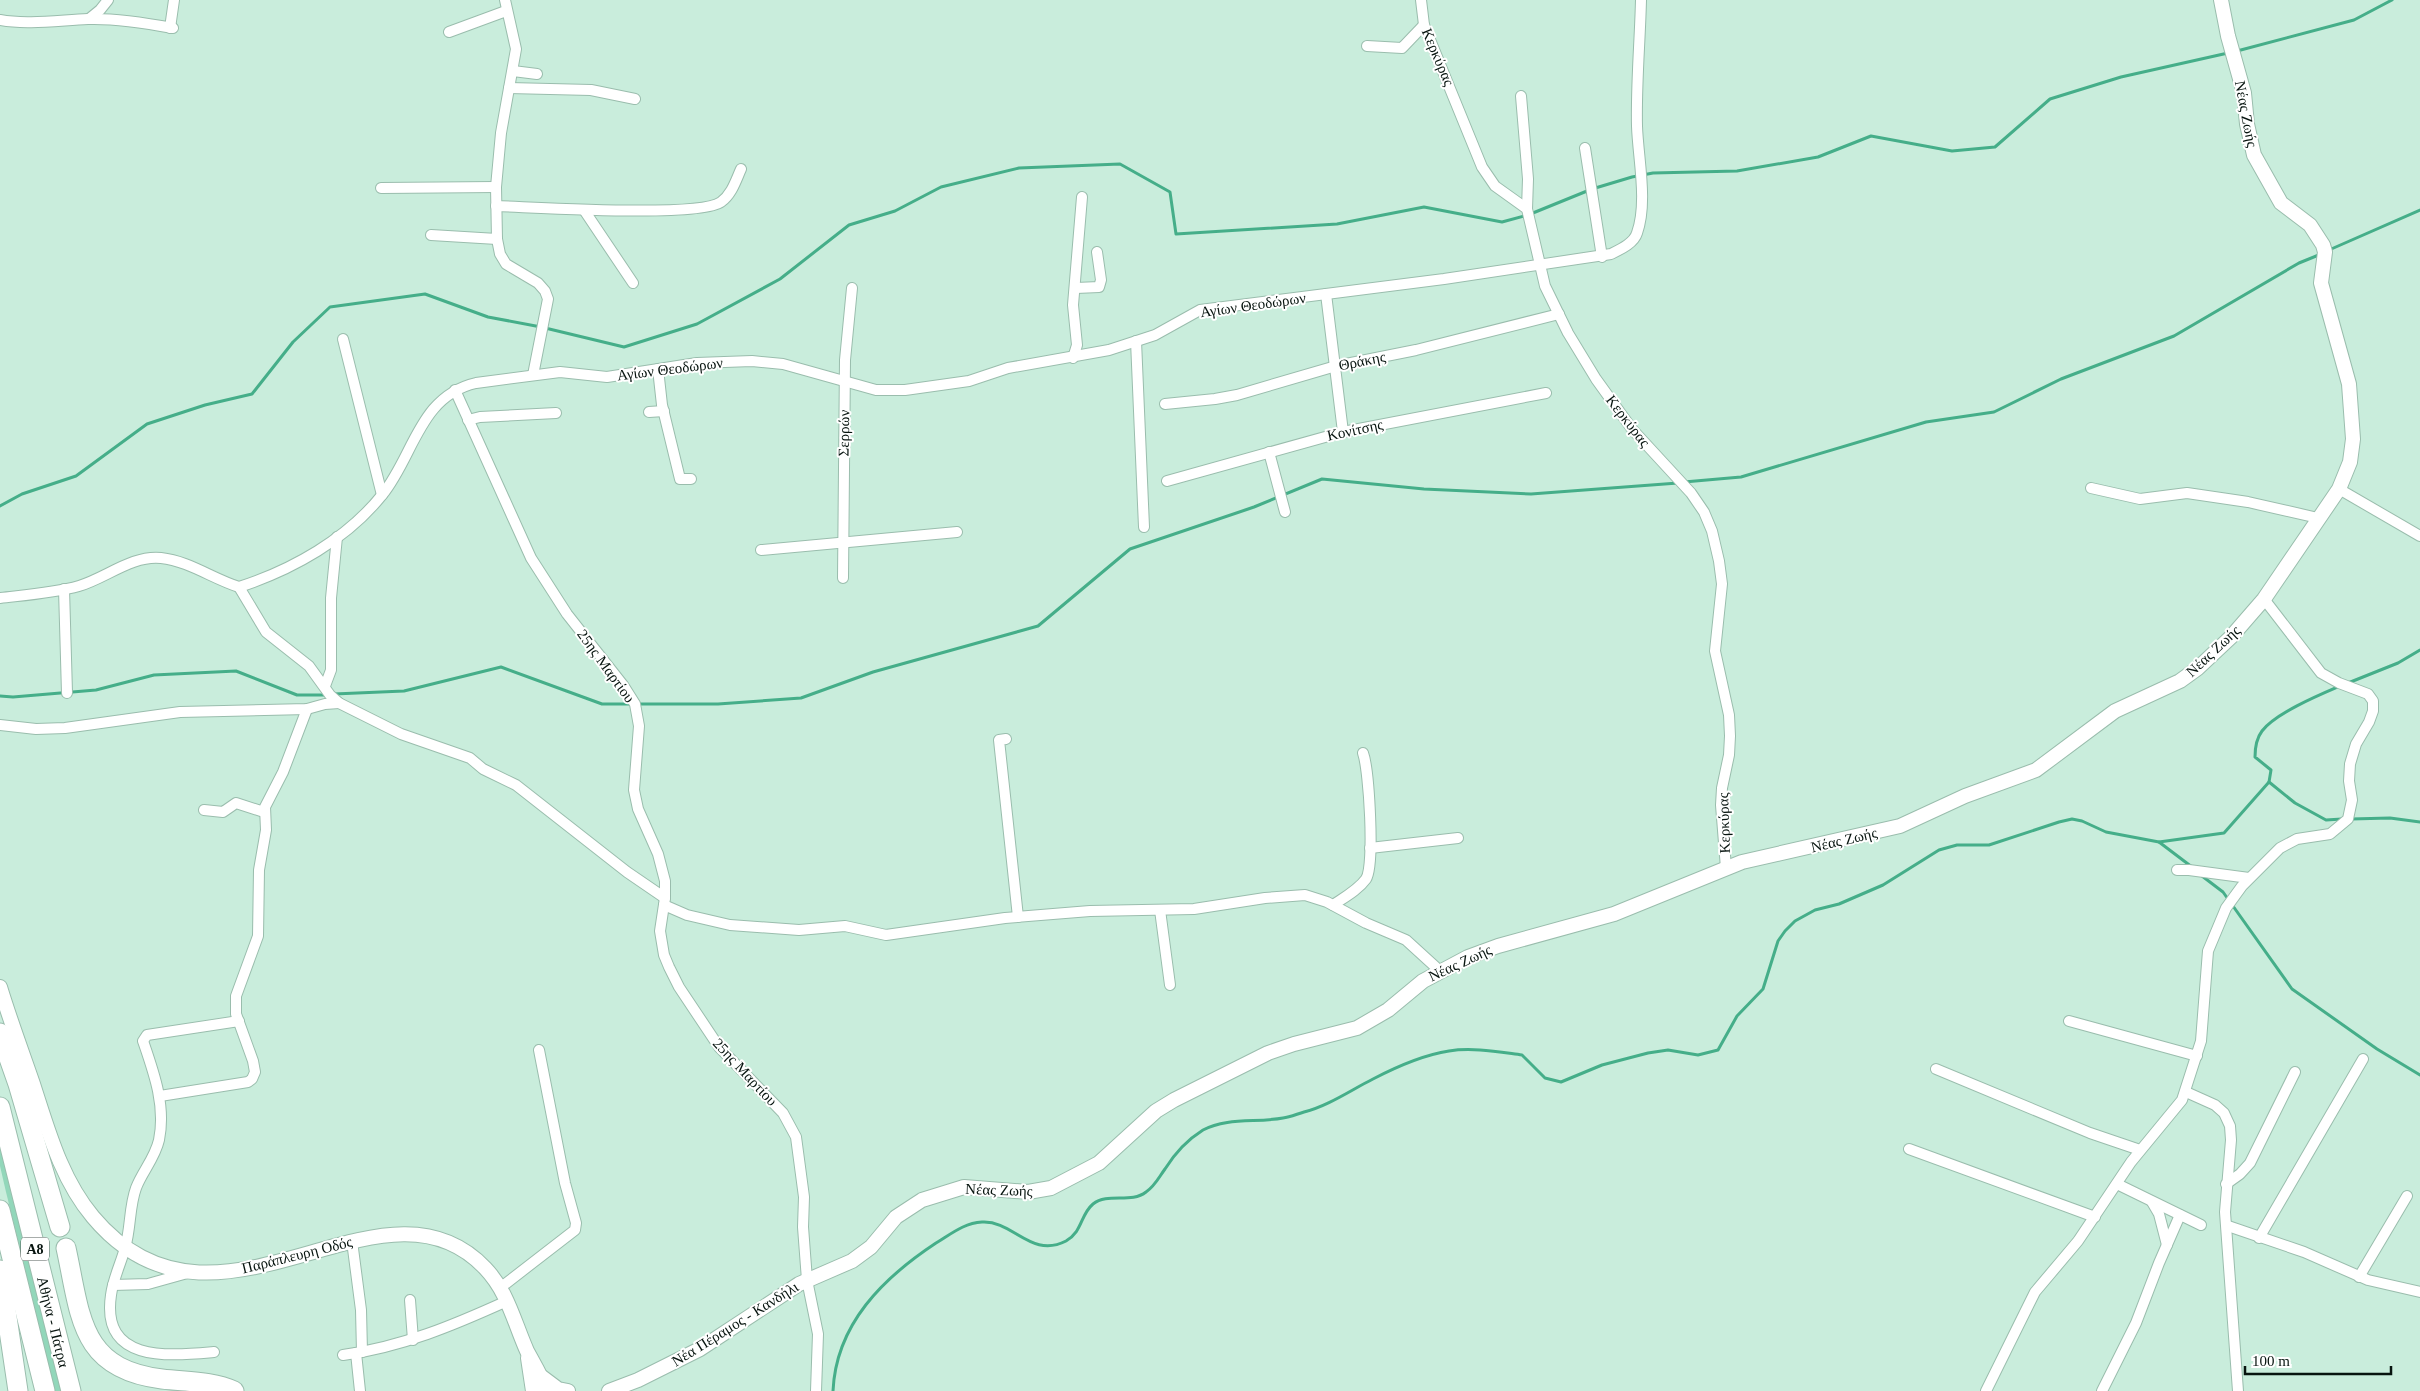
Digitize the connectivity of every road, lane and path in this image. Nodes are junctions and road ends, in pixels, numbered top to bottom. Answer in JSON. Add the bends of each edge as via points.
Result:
{"nodes":[{"id":1,"x":109,"y":0,"type":"edge"},
{"id":2,"x":174,"y":0,"type":"edge"},
{"id":3,"x":505,"y":0,"type":"edge"},
{"id":4,"x":1421,"y":0,"type":"edge"},
{"id":5,"x":1641,"y":0,"type":"edge"},
{"id":6,"x":2221,"y":0,"type":"edge"},
{"id":7,"x":506,"y":11,"type":"junction"},
{"id":8,"x":89,"y":19,"type":"junction"},
{"id":9,"x":0,"y":20,"type":"edge"},
{"id":10,"x":108,"y":20,"type":"junction"},
{"id":11,"x":1424,"y":25,"type":"junction"},
{"id":12,"x":449,"y":32,"type":"dead end"},
{"id":13,"x":1366,"y":46,"type":"dead end"},
{"id":14,"x":513,"y":71,"type":"junction"},
{"id":15,"x":537,"y":74,"type":"dead end"},
{"id":16,"x":509,"y":88,"type":"junction"},
{"id":17,"x":1521,"y":96,"type":"dead end"},
{"id":18,"x":635,"y":98,"type":"dead end"},
{"id":19,"x":1585,"y":148,"type":"dead end"},
{"id":20,"x":741,"y":169,"type":"dead end"},
{"id":21,"x":496,"y":187,"type":"junction"},
{"id":22,"x":381,"y":188,"type":"dead end"},
{"id":23,"x":1082,"y":197,"type":"dead end"},
{"id":24,"x":496,"y":206,"type":"junction"},
{"id":25,"x":1526,"y":209,"type":"junction"},
{"id":26,"x":584,"y":210,"type":"junction"},
{"id":27,"x":431,"y":235,"type":"dead end"},
{"id":28,"x":497,"y":239,"type":"junction"},
{"id":29,"x":1097,"y":252,"type":"dead end"},
{"id":30,"x":1602,"y":257,"type":"junction"},
{"id":31,"x":1540,"y":264,"type":"junction"},
{"id":32,"x":633,"y":282,"type":"dead end"},
{"id":33,"x":852,"y":288,"type":"dead end"},
{"id":34,"x":1076,"y":288,"type":"junction"},
{"id":35,"x":1326,"y":294,"type":"junction"},
{"id":36,"x":1559,"y":314,"type":"junction"},
{"id":37,"x":343,"y":339,"type":"dead end"},
{"id":38,"x":1136,"y":341,"type":"junction"},
{"id":39,"x":1073,"y":358,"type":"junction"},
{"id":40,"x":1336,"y":366,"type":"junction"},
{"id":41,"x":658,"y":369,"type":"junction"},
{"id":42,"x":533,"y":375,"type":"junction"},
{"id":43,"x":845,"y":381,"type":"junction"},
{"id":44,"x":455,"y":390,"type":"junction"},
{"id":45,"x":1546,"y":393,"type":"dead end"},
{"id":46,"x":1165,"y":404,"type":"dead end"},
{"id":47,"x":664,"y":411,"type":"junction"},
{"id":48,"x":649,"y":412,"type":"dead end"},
{"id":49,"x":556,"y":413,"type":"dead end"},
{"id":50,"x":468,"y":420,"type":"junction"},
{"id":51,"x":1343,"y":432,"type":"junction"},
{"id":52,"x":1269,"y":452,"type":"junction"},
{"id":53,"x":691,"y":479,"type":"dead end"},
{"id":54,"x":1167,"y":481,"type":"dead end"},
{"id":55,"x":2091,"y":488,"type":"dead end"},
{"id":56,"x":2339,"y":489,"type":"junction"},
{"id":57,"x":382,"y":495,"type":"junction"},
{"id":58,"x":1285,"y":512,"type":"dead end"},
{"id":59,"x":2318,"y":518,"type":"junction"},
{"id":60,"x":1144,"y":527,"type":"dead end"},
{"id":61,"x":957,"y":532,"type":"dead end"},
{"id":62,"x":2420,"y":536,"type":"edge"},
{"id":63,"x":337,"y":537,"type":"junction"},
{"id":64,"x":843,"y":542,"type":"junction"},
{"id":65,"x":762,"y":550,"type":"dead end"},
{"id":66,"x":843,"y":578,"type":"dead end"},
{"id":67,"x":240,"y":587,"type":"junction"},
{"id":68,"x":64,"y":589,"type":"junction"},
{"id":69,"x":0,"y":598,"type":"edge"},
{"id":70,"x":2264,"y":599,"type":"junction"},
{"id":71,"x":325,"y":686,"type":"junction"},
{"id":72,"x":66,"y":693,"type":"dead end"},
{"id":73,"x":340,"y":703,"type":"junction"},
{"id":74,"x":307,"y":709,"type":"junction"},
{"id":75,"x":0,"y":725,"type":"edge"},
{"id":76,"x":1006,"y":739,"type":"dead end"},
{"id":77,"x":1362,"y":753,"type":"dead end"},
{"id":78,"x":204,"y":810,"type":"dead end"},
{"id":79,"x":264,"y":812,"type":"junction"},
{"id":80,"x":1458,"y":838,"type":"dead end"},
{"id":81,"x":1370,"y":848,"type":"junction"},
{"id":82,"x":1726,"y":868,"type":"junction"},
{"id":83,"x":2177,"y":870,"type":"dead end"},
{"id":84,"x":2249,"y":878,"type":"junction"},
{"id":85,"x":665,"y":901,"type":"junction"},
{"id":86,"x":1333,"y":905,"type":"junction"},
{"id":87,"x":1160,"y":910,"type":"junction"},
{"id":88,"x":1018,"y":917,"type":"junction"},
{"id":89,"x":1440,"y":970,"type":"junction"},
{"id":90,"x":1170,"y":985,"type":"dead end"},
{"id":91,"x":0,"y":987,"type":"edge"},
{"id":92,"x":239,"y":1020,"type":"junction"},
{"id":93,"x":2069,"y":1021,"type":"dead end"},
{"id":94,"x":0,"y":1033,"type":"edge"},
{"id":95,"x":539,"y":1050,"type":"dead end"},
{"id":96,"x":2197,"y":1056,"type":"junction"},
{"id":97,"x":2363,"y":1059,"type":"dead end"},
{"id":98,"x":1936,"y":1069,"type":"dead end"},
{"id":99,"x":2295,"y":1072,"type":"dead end"},
{"id":100,"x":2186,"y":1092,"type":"junction"},
{"id":101,"x":160,"y":1096,"type":"junction"},
{"id":102,"x":0,"y":1107,"type":"edge"},
{"id":103,"x":1909,"y":1149,"type":"dead end"},
{"id":104,"x":2140,"y":1150,"type":"junction"},
{"id":105,"x":2117,"y":1184,"type":"junction"},
{"id":106,"x":2226,"y":1184,"type":"junction"},
{"id":107,"x":2407,"y":1196,"type":"dead end"},
{"id":108,"x":2152,"y":1202,"type":"junction"},
{"id":109,"x":0,"y":1210,"type":"edge"},
{"id":110,"x":2180,"y":1215,"type":"junction"},
{"id":111,"x":2095,"y":1217,"type":"junction"},
{"id":112,"x":2201,"y":1224,"type":"dead end"},
{"id":113,"x":2228,"y":1226,"type":"junction"},
{"id":114,"x":60,"y":1227,"type":"dead end"},
{"id":115,"x":2259,"y":1238,"type":"junction"},
{"id":116,"x":352,"y":1241,"type":"junction"},
{"id":117,"x":2167,"y":1245,"type":"junction"},
{"id":118,"x":126,"y":1247,"type":"junction"},
{"id":119,"x":66,"y":1248,"type":"dead end"},
{"id":120,"x":0,"y":1270,"type":"edge"},
{"id":121,"x":192,"y":1272,"type":"junction"},
{"id":122,"x":2359,"y":1277,"type":"junction"},
{"id":123,"x":807,"y":1280,"type":"junction"},
{"id":124,"x":113,"y":1286,"type":"junction"},
{"id":125,"x":500,"y":1288,"type":"junction"},
{"id":126,"x":2420,"y":1292,"type":"edge"},
{"id":127,"x":410,"y":1300,"type":"dead end"},
{"id":128,"x":508,"y":1301,"type":"junction"},
{"id":129,"x":414,"y":1340,"type":"junction"},
{"id":130,"x":527,"y":1350,"type":"junction"},
{"id":131,"x":214,"y":1352,"type":"dead end"},
{"id":132,"x":359,"y":1353,"type":"junction"},
{"id":133,"x":343,"y":1355,"type":"dead end"},
{"id":134,"x":542,"y":1377,"type":"junction"},
{"id":135,"x":18,"y":1391,"type":"edge"},
{"id":136,"x":45,"y":1391,"type":"edge"},
{"id":137,"x":70,"y":1391,"type":"edge"},
{"id":138,"x":234,"y":1391,"type":"edge"},
{"id":139,"x":360,"y":1391,"type":"edge"},
{"id":140,"x":533,"y":1391,"type":"edge"},
{"id":141,"x":547,"y":1391,"type":"edge"},
{"id":142,"x":568,"y":1391,"type":"edge"},
{"id":143,"x":609,"y":1391,"type":"edge"},
{"id":144,"x":816,"y":1391,"type":"edge"},
{"id":145,"x":1986,"y":1391,"type":"edge"},
{"id":146,"x":2102,"y":1391,"type":"edge"},
{"id":147,"x":2238,"y":1391,"type":"edge"}],
"edges":[{"from":1,"to":8,"type":"street"},
{"from":1,"to":10,"type":"street"},
{"from":2,"to":10,"type":"street","via":[[172,28]]},
{"from":3,"to":7,"type":"street"},
{"from":4,"to":11,"type":"street","name":"Κερκύρας"},
{"from":5,"to":30,"type":"street","name":"Αγίων Θεοδώρων","via":[[1637,124],[1641,168],[1639,222],[1637,234],[1628,245]]},
{"from":6,"to":56,"type":"street","name":"Νέας Ζωής","via":[[2244,93],[2254,155],[2282,203],[2310,225],[2325,252],[2323,294],[2339,340],[2351,397],[2352,454]]},
{"from":7,"to":12,"type":"street"},
{"from":7,"to":14,"type":"street","via":[[516,49]]},
{"from":8,"to":9,"type":"street","via":[[15,23]]},
{"from":8,"to":10,"type":"street"},
{"from":11,"to":13,"type":"street","via":[[1402,48]]},
{"from":11,"to":25,"type":"street","name":"Κερκύρας","via":[[1482,167],[1495,186]]},
{"from":14,"to":15,"type":"street"},
{"from":14,"to":16,"type":"street"},
{"from":16,"to":18,"type":"street","via":[[591,90]]},
{"from":16,"to":21,"type":"street","via":[[500,133]]},
{"from":17,"to":25,"type":"street","via":[[1528,179]]},
{"from":19,"to":30,"type":"street"},
{"from":20,"to":26,"type":"street","via":[[728,195],[711,206]]},
{"from":21,"to":22,"type":"street"},
{"from":21,"to":24,"type":"street"},
{"from":23,"to":34,"type":"street"},
{"from":24,"to":26,"type":"street"},
{"from":24,"to":28,"type":"street"},
{"from":25,"to":31,"type":"street","name":"Κερκύρας"},
{"from":26,"to":32,"type":"street"},
{"from":27,"to":28,"type":"street"},
{"from":28,"to":42,"type":"street","via":[[506,264],[538,283],[548,299]]},
{"from":29,"to":34,"type":"street","via":[[1099,287]]},
{"from":30,"to":31,"type":"street","name":"Αγίων Θεοδώρων"},
{"from":31,"to":35,"type":"street","name":"Αγίων Θεοδώρων"},
{"from":31,"to":36,"type":"street","name":"Κερκύρας","via":[[1545,286]]},
{"from":33,"to":43,"type":"street","name":"Σερρών"},
{"from":34,"to":39,"type":"street","via":[[1073,304],[1077,345]]},
{"from":35,"to":38,"type":"street","name":"Αγίων Θεοδώρων","via":[[1200,310]]},
{"from":35,"to":40,"type":"street"},
{"from":36,"to":40,"type":"street","name":"Θράκης","via":[[1416,350]]},
{"from":36,"to":82,"type":"street","name":"Κερκύρας","via":[[1596,379],[1632,429],[1691,493],[1712,532],[1722,584],[1715,651],[1729,729],[1729,755],[1721,805]]},
{"from":37,"to":57,"type":"street"},
{"from":38,"to":39,"type":"street","name":"Αγίων Θεοδώρων"},
{"from":38,"to":60,"type":"street"},
{"from":39,"to":43,"type":"street","name":"Αγίων Θεοδώρων","via":[[1008,368],[969,381],[906,390],[876,390]]},
{"from":40,"to":46,"type":"street","name":"Θράκης","via":[[1215,400]]},
{"from":40,"to":51,"type":"street"},
{"from":41,"to":42,"type":"street","name":"Αγίων Θεοδώρων","via":[[607,377],[560,372]]},
{"from":41,"to":43,"type":"street","name":"Αγίων Θεοδώρων","via":[[698,363],[768,362]]},
{"from":41,"to":47,"type":"street"},
{"from":42,"to":44,"type":"street","name":"Αγίων Θεοδώρων","via":[[476,383]]},
{"from":43,"to":64,"type":"street","name":"Σερρών"},
{"from":44,"to":50,"type":"street","name":"25ης Μαρτίου"},
{"from":44,"to":57,"type":"street","name":"Αγίων Θεοδώρων","via":[[432,410]]},
{"from":45,"to":51,"type":"street","name":"Κονίτσης"},
{"from":47,"to":48,"type":"street"},
{"from":47,"to":53,"type":"street","via":[[680,480]]},
{"from":49,"to":50,"type":"street","via":[[480,416]]},
{"from":50,"to":85,"type":"street","name":"25ης Μαρτίου","via":[[539,573],[635,704],[639,726],[634,790],[638,809],[662,868]]},
{"from":51,"to":52,"type":"street","name":"Κονίτσης"},
{"from":52,"to":54,"type":"street","name":"Κονίτσης"},
{"from":52,"to":58,"type":"street"},
{"from":55,"to":59,"type":"street","via":[[2140,499],[2187,494],[2248,502]]},
{"from":56,"to":59,"type":"street","name":"Νέας Ζωής"},
{"from":56,"to":62,"type":"street"},
{"from":57,"to":63,"type":"street","name":"Αγίων Θεοδώρων"},
{"from":59,"to":70,"type":"street","name":"Νέας Ζωής"},
{"from":61,"to":64,"type":"street"},
{"from":63,"to":67,"type":"street","name":"Αγίων Θεοδώρων","via":[[271,576]]},
{"from":63,"to":71,"type":"street","via":[[331,598],[331,670]]},
{"from":64,"to":65,"type":"street"},
{"from":64,"to":66,"type":"street","name":"Σερρών"},
{"from":67,"to":68,"type":"street","via":[[188,565],[160,558],[138,560],[101,578]]},
{"from":67,"to":71,"type":"street","via":[[266,632],[309,666]]},
{"from":68,"to":69,"type":"street"},
{"from":68,"to":72,"type":"street"},
{"from":70,"to":82,"type":"street","name":"Νέας Ζωής","via":[[2231,637],[2190,675],[2115,712],[2036,770],[1965,796],[1900,826]]},
{"from":70,"to":84,"type":"street","via":[[2316,669],[2339,683],[2368,694],[2373,706],[2350,764],[2352,800],[2348,819],[2330,834],[2288,843]]},
{"from":71,"to":73,"type":"street"},
{"from":73,"to":74,"type":"street"},
{"from":73,"to":85,"type":"street","via":[[402,734],[470,758],[483,769],[516,785]]},
{"from":74,"to":75,"type":"street","via":[[180,712],[65,728]]},
{"from":74,"to":79,"type":"street"},
{"from":76,"to":88,"type":"street","via":[[999,740]]},
{"from":77,"to":81,"type":"street","via":[[1367,773]]},
{"from":78,"to":79,"type":"street","via":[[223,812],[236,803]]},
{"from":79,"to":92,"type":"street","via":[[266,830],[259,870],[258,936],[236,996]]},
{"from":80,"to":81,"type":"street"},
{"from":81,"to":86,"type":"street","via":[[1367,877],[1358,888]]},
{"from":82,"to":89,"type":"street","name":"Νέας Ζωής","via":[[1614,914],[1498,946]]},
{"from":83,"to":84,"type":"street"},
{"from":84,"to":96,"type":"street","via":[[2222,915],[2208,950],[2204,1023]]},
{"from":85,"to":88,"type":"street","via":[[687,915],[730,925],[799,930],[845,926],[886,935]]},
{"from":85,"to":123,"type":"street","name":"25ης Μαρτίου","via":[[661,944],[679,987],[720,1047],[792,1126],[804,1196]]},
{"from":86,"to":87,"type":"street","via":[[1317,898],[1290,896]]},
{"from":86,"to":89,"type":"street","via":[[1406,940]]},
{"from":87,"to":88,"type":"street"},
{"from":87,"to":90,"type":"street"},
{"from":89,"to":123,"type":"street","name":"Νέας Ζωής","via":[[1388,1010],[1357,1028],[1268,1053],[1174,1100],[1156,1111],[1105,1158],[1067,1180],[1037,1192],[964,1187],[930,1197],[904,1211],[861,1255]]},
{"from":91,"to":118,"type":"street","name":"Παράπλευρη Οδός","via":[[64,1170],[93,1216]]},
{"from":92,"to":101,"type":"street","via":[[253,1061],[255,1072],[252,1079]]},
{"from":92,"to":101,"type":"street","via":[[147,1035],[143,1041]]},
{"from":93,"to":96,"type":"street"},
{"from":94,"to":114,"type":"highway"},
{"from":95,"to":125,"type":"street","via":[[575,1230]]},
{"from":96,"to":100,"type":"street"},
{"from":97,"to":115,"type":"street"},
{"from":98,"to":104,"type":"street"},
{"from":99,"to":106,"type":"street","via":[[2250,1163]]},
{"from":100,"to":104,"type":"street","via":[[2168,1120]]},
{"from":100,"to":106,"type":"street","via":[[2215,1105],[2224,1113],[2231,1140]]},
{"from":101,"to":118,"type":"street","via":[[159,1142],[137,1187]]},
{"from":102,"to":137,"type":"highway","name":"Αθήνα - Πάτρα","number":"Α8"},
{"from":103,"to":111,"type":"street"},
{"from":104,"to":105,"type":"street"},
{"from":105,"to":108,"type":"street"},
{"from":105,"to":111,"type":"street"},
{"from":106,"to":113,"type":"street"},
{"from":107,"to":122,"type":"street"},
{"from":108,"to":110,"type":"street"},
{"from":108,"to":117,"type":"street","via":[[2159,1214]]},
{"from":109,"to":136,"type":"highway","name":"Αθήνα - Πάτρα","number":"Α8"},
{"from":110,"to":112,"type":"street"},
{"from":110,"to":117,"type":"street"},
{"from":111,"to":145,"type":"street","via":[[2030,1300]]},
{"from":113,"to":115,"type":"street"},
{"from":113,"to":147,"type":"street"},
{"from":115,"to":122,"type":"street","via":[[2304,1252]]},
{"from":116,"to":121,"type":"street","name":"Παράπλευρη Οδός","via":[[257,1268],[222,1273]]},
{"from":116,"to":125,"type":"street","name":"Παράπλευρη Οδός","via":[[400,1233],[438,1239],[474,1258]]},
{"from":116,"to":132,"type":"street","via":[[361,1310]]},
{"from":117,"to":146,"type":"street","via":[[2136,1324]]},
{"from":118,"to":121,"type":"street","name":"Παράπλευρη Οδός","via":[[155,1263]]},
{"from":118,"to":124,"type":"street"},
{"from":119,"to":138,"type":"highway","via":[[82,1319],[101,1355],[133,1373],[212,1384]]},
{"from":120,"to":135,"type":"highway"},
{"from":121,"to":124,"type":"street","via":[[148,1284]]},
{"from":122,"to":126,"type":"street"},
{"from":123,"to":143,"type":"street","name":"Νέα Πέραμος - Κανδήλι","via":[[700,1349]]},
{"from":123,"to":144,"type":"street","name":"25ης Μαρτίου","via":[[818,1334]]},
{"from":124,"to":131,"type":"street","via":[[111,1313],[119,1338],[126,1345],[137,1350],[174,1354]]},
{"from":125,"to":128,"type":"street","name":"Παράπλευρη Οδός"},
{"from":127,"to":129,"type":"street"},
{"from":128,"to":129,"type":"street"},
{"from":128,"to":130,"type":"street","name":"Παράπλευρη Οδός"},
{"from":129,"to":132,"type":"street"},
{"from":130,"to":134,"type":"street","name":"Παράπλευρη Οδός"},
{"from":130,"to":140,"type":"street","name":"Παράπλευρη Οδός"},
{"from":132,"to":133,"type":"street"},
{"from":132,"to":139,"type":"street"},
{"from":134,"to":141,"type":"street","name":"Παράπλευρη Οδός"},
{"from":134,"to":142,"type":"street","via":[[558,1389]]}]}
